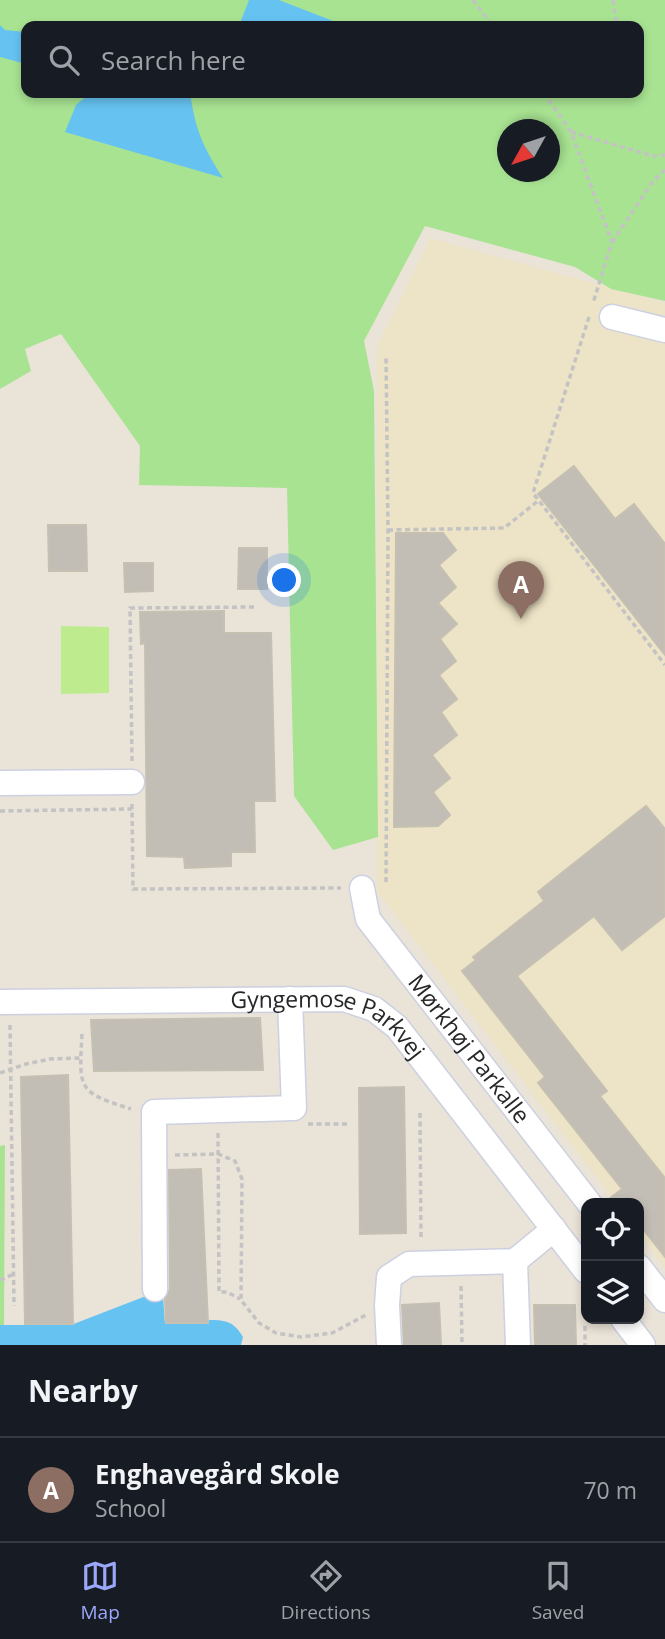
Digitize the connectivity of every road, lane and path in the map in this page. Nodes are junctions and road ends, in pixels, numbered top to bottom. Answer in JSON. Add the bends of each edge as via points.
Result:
{"nodes":[{"id":1,"x":473,"y":0,"type":"edge"},
{"id":2,"x":613,"y":0,"type":"edge"},
{"id":3,"x":489,"y":21,"type":"edge"},
{"id":4,"x":616,"y":21,"type":"edge"},
{"id":5,"x":547,"y":98,"type":"edge"},
{"id":6,"x":571,"y":132,"type":"junction"},
{"id":7,"x":665,"y":155,"type":"edge"},
{"id":8,"x":665,"y":170,"type":"edge"},
{"id":9,"x":612,"y":242,"type":"junction"},
{"id":10,"x":612,"y":317,"type":"dead end"},
{"id":11,"x":665,"y":330,"type":"edge"},
{"id":12,"x":386,"y":355,"type":"dead end"},
{"id":13,"x":538,"y":501,"type":"junction"},
{"id":14,"x":388,"y":530,"type":"junction"},
{"id":15,"x":255,"y":607,"type":"dead end"},
{"id":16,"x":665,"y":665,"type":"edge"},
{"id":17,"x":132,"y":782,"type":"junction"},
{"id":18,"x":0,"y":783,"type":"edge"},
{"id":19,"x":132,"y":809,"type":"junction"},
{"id":20,"x":0,"y":811,"type":"edge"},
{"id":21,"x":362,"y":888,"type":"joint"},
{"id":22,"x":368,"y":919,"type":"junction"},
{"id":23,"x":290,"y":999,"type":"junction"},
{"id":24,"x":0,"y":1002,"type":"edge"},
{"id":25,"x":82,"y":1034,"type":"dead end"},
{"id":26,"x":10,"y":1036,"type":"dead end"},
{"id":27,"x":80,"y":1058,"type":"junction"},
{"id":28,"x":11,"y":1070,"type":"junction"},
{"id":29,"x":0,"y":1073,"type":"edge"},
{"id":30,"x":294,"y":1108,"type":"junction"},
{"id":31,"x":217,"y":1110,"type":"junction"},
{"id":32,"x":154,"y":1112,"type":"junction"},
{"id":33,"x":420,"y":1113,"type":"dead end"},
{"id":34,"x":348,"y":1124,"type":"dead end"},
{"id":35,"x":218,"y":1154,"type":"junction"},
{"id":36,"x":154,"y":1156,"type":"junction"},
{"id":37,"x":585,"y":1198,"type":"edge"},
{"id":38,"x":554,"y":1229,"type":"junction"},
{"id":39,"x":515,"y":1261,"type":"junction"},
{"id":40,"x":460,"y":1263,"type":"junction"},
{"id":41,"x":421,"y":1264,"type":"junction"},
{"id":42,"x":581,"y":1264,"type":"edge"},
{"id":43,"x":644,"y":1273,"type":"edge"},
{"id":44,"x":14,"y":1274,"type":"junction"},
{"id":45,"x":0,"y":1280,"type":"edge"},
{"id":46,"x":155,"y":1289,"type":"dead end"},
{"id":47,"x":241,"y":1300,"type":"junction"},
{"id":48,"x":665,"y":1300,"type":"edge"},
{"id":49,"x":387,"y":1304,"type":"junction"},
{"id":50,"x":14,"y":1306,"type":"dead end"},
{"id":51,"x":627,"y":1324,"type":"edge"},
{"id":52,"x":585,"y":1326,"type":"dead end"},
{"id":53,"x":389,"y":1345,"type":"edge"},
{"id":54,"x":462,"y":1345,"type":"edge"},
{"id":55,"x":518,"y":1345,"type":"edge"},
{"id":56,"x":585,"y":1345,"type":"edge"},
{"id":57,"x":643,"y":1345,"type":"edge"}],
"edges":[{"from":1,"to":3,"type":"path"},
{"from":2,"to":4,"type":"path"},
{"from":5,"to":6,"type":"path"},
{"from":6,"to":7,"type":"path","via":[[653,156]]},
{"from":6,"to":9,"type":"path"},
{"from":8,"to":9,"type":"path"},
{"from":9,"to":13,"type":"path","via":[[533,493]]},
{"from":10,"to":11,"type":"street"},
{"from":12,"to":14,"type":"path"},
{"from":13,"to":14,"type":"path","via":[[504,528]]},
{"from":13,"to":16,"type":"path"},
{"from":14,"to":22,"type":"path","via":[[386,892]]},
{"from":15,"to":17,"type":"path","via":[[130,608]]},
{"from":17,"to":18,"type":"street"},
{"from":17,"to":19,"type":"path"},
{"from":19,"to":20,"type":"path"},
{"from":19,"to":21,"type":"path","via":[[134,889]]},
{"from":21,"to":22,"type":"street","name":"Mørkhøj Parkalle"},
{"from":22,"to":37,"type":"street","name":"Mørkhøj Parkalle"},
{"from":23,"to":24,"type":"street","name":"Gyngemose Parkvej"},
{"from":23,"to":30,"type":"street"},
{"from":23,"to":38,"type":"street","name":"Gyngemose Parkvej","via":[[345,999],[374,1009],[397,1027]]},
{"from":25,"to":27,"type":"path"},
{"from":26,"to":28,"type":"path"},
{"from":27,"to":28,"type":"path","via":[[50,1059]]},
{"from":27,"to":32,"type":"path","via":[[82,1081],[98,1099]]},
{"from":28,"to":29,"type":"path"},
{"from":28,"to":44,"type":"path"},
{"from":30,"to":31,"type":"street"},
{"from":30,"to":34,"type":"path","via":[[295,1125]]},
{"from":31,"to":32,"type":"street"},
{"from":31,"to":35,"type":"path"},
{"from":32,"to":36,"type":"street"},
{"from":33,"to":41,"type":"path"},
{"from":35,"to":36,"type":"path"},
{"from":35,"to":47,"type":"path","via":[[235,1161],[242,1179]]},
{"from":35,"to":47,"type":"path","via":[[219,1292]]},
{"from":36,"to":46,"type":"street"},
{"from":38,"to":39,"type":"street"},
{"from":38,"to":42,"type":"street","name":"Gyngemose Parkvej"},
{"from":39,"to":40,"type":"street"},
{"from":39,"to":55,"type":"street"},
{"from":40,"to":41,"type":"street"},
{"from":40,"to":54,"type":"path"},
{"from":41,"to":49,"type":"street","via":[[409,1264],[389,1277]]},
{"from":43,"to":48,"type":"street"},
{"from":44,"to":45,"type":"path"},
{"from":44,"to":50,"type":"path"},
{"from":47,"to":49,"type":"path","via":[[259,1323],[276,1333],[301,1337],[332,1333]]},
{"from":49,"to":53,"type":"street"},
{"from":51,"to":57,"type":"street"},
{"from":52,"to":56,"type":"path"}]}
